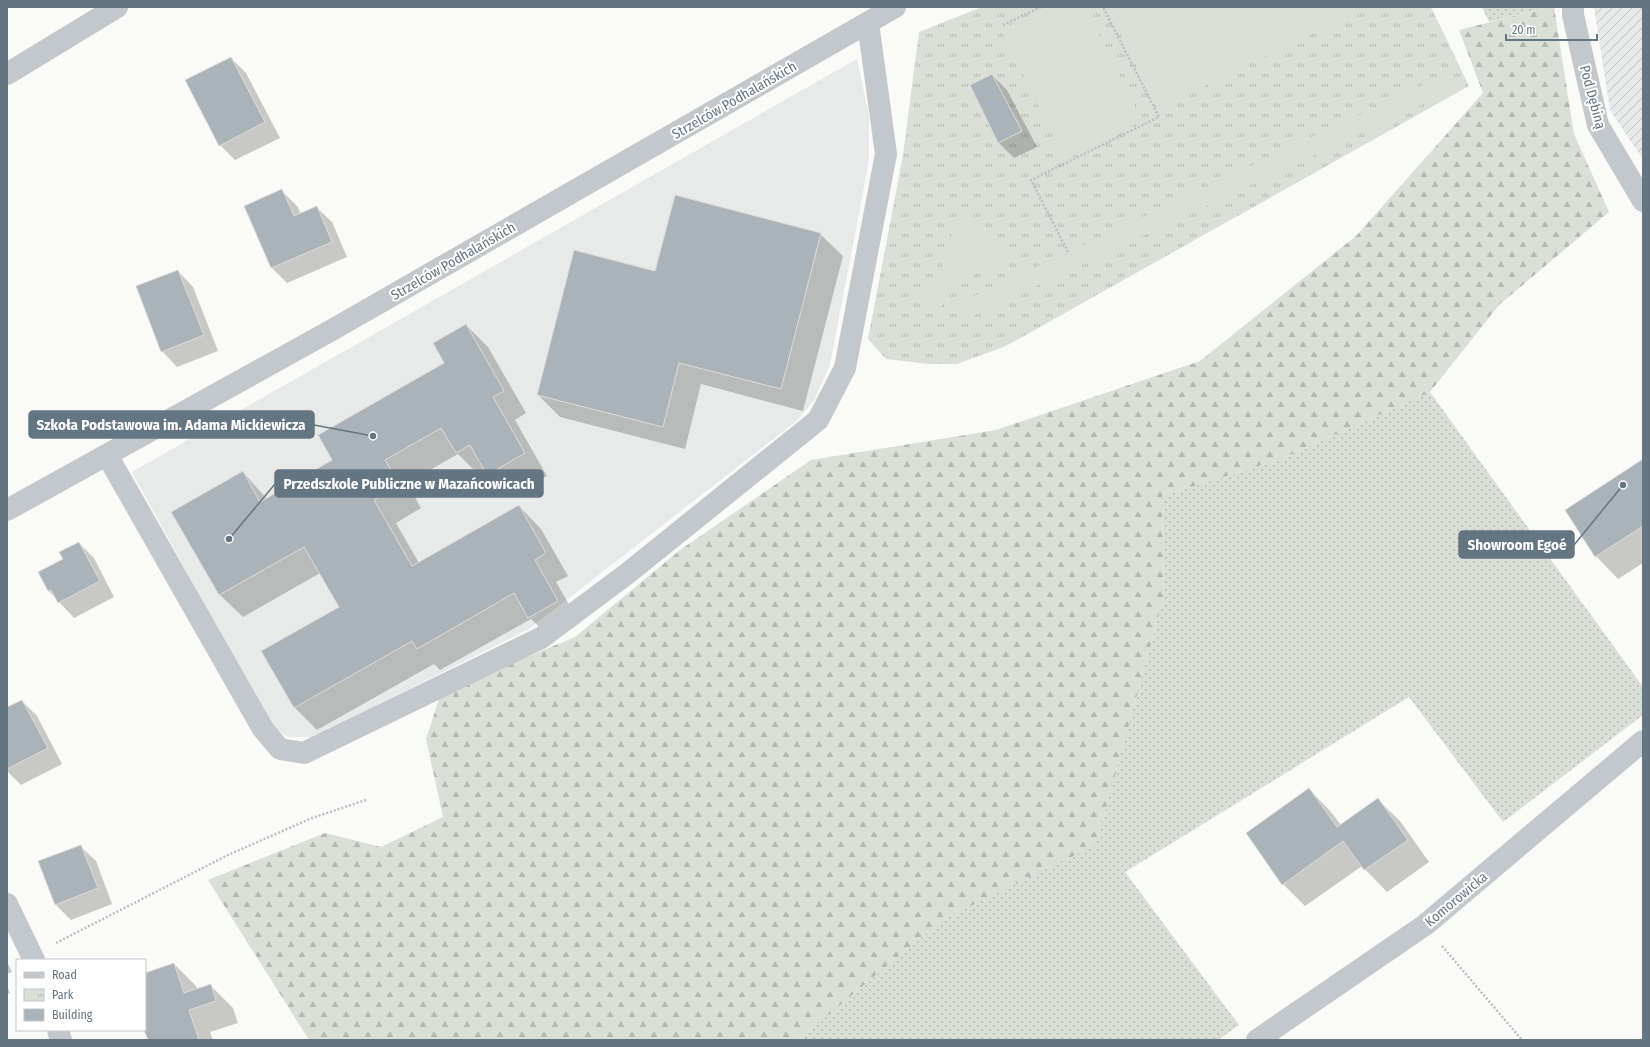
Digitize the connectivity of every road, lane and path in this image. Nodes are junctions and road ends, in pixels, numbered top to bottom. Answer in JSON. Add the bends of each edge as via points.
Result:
{"nodes":[{"id":1,"x":117,"y":7,"type":"edge"},
{"id":2,"x":895,"y":7,"type":"edge"},
{"id":3,"x":1041,"y":7,"type":"edge"},
{"id":4,"x":1102,"y":7,"type":"edge"},
{"id":5,"x":1573,"y":7,"type":"edge"},
{"id":6,"x":868,"y":23,"type":"junction"},
{"id":7,"x":1003,"y":25,"type":"dead end"},
{"id":8,"x":7,"y":74,"type":"edge"},
{"id":9,"x":1643,"y":200,"type":"edge"},
{"id":10,"x":1068,"y":252,"type":"dead end"},
{"id":11,"x":107,"y":455,"type":"junction"},
{"id":12,"x":7,"y":510,"type":"edge"},
{"id":13,"x":1643,"y":741,"type":"edge"},
{"id":14,"x":366,"y":800,"type":"dead end"},
{"id":15,"x":7,"y":904,"type":"edge"},
{"id":16,"x":1425,"y":926,"type":"junction"},
{"id":17,"x":33,"y":958,"type":"edge"},
{"id":18,"x":1257,"y":1040,"type":"edge"},
{"id":19,"x":1522,"y":1040,"type":"edge"}],
"edges":[{"from":1,"to":8,"type":"street"},
{"from":2,"to":6,"type":"street","name":"Strzelców Podhalańskich"},
{"from":3,"to":7,"type":"path"},
{"from":4,"to":10,"type":"path","via":[[1159,117],[1031,180]]},
{"from":5,"to":9,"type":"street","name":"Pod Dębiną","via":[[1598,125]]},
{"from":6,"to":11,"type":"street","name":"Strzelców Podhalańskich","via":[[332,330]]},
{"from":6,"to":11,"type":"street","via":[[886,154],[845,368],[818,420],[628,573],[541,638],[304,753],[280,749],[263,729]]},
{"from":11,"to":12,"type":"street","name":"Strzelców Podhalańskich"},
{"from":13,"to":16,"type":"street","name":"Komorowicka"},
{"from":14,"to":17,"type":"path","via":[[312,818],[228,855]]},
{"from":15,"to":17,"type":"street"},
{"from":16,"to":18,"type":"street","name":"Komorowicka"},
{"from":16,"to":19,"type":"path"}]}
